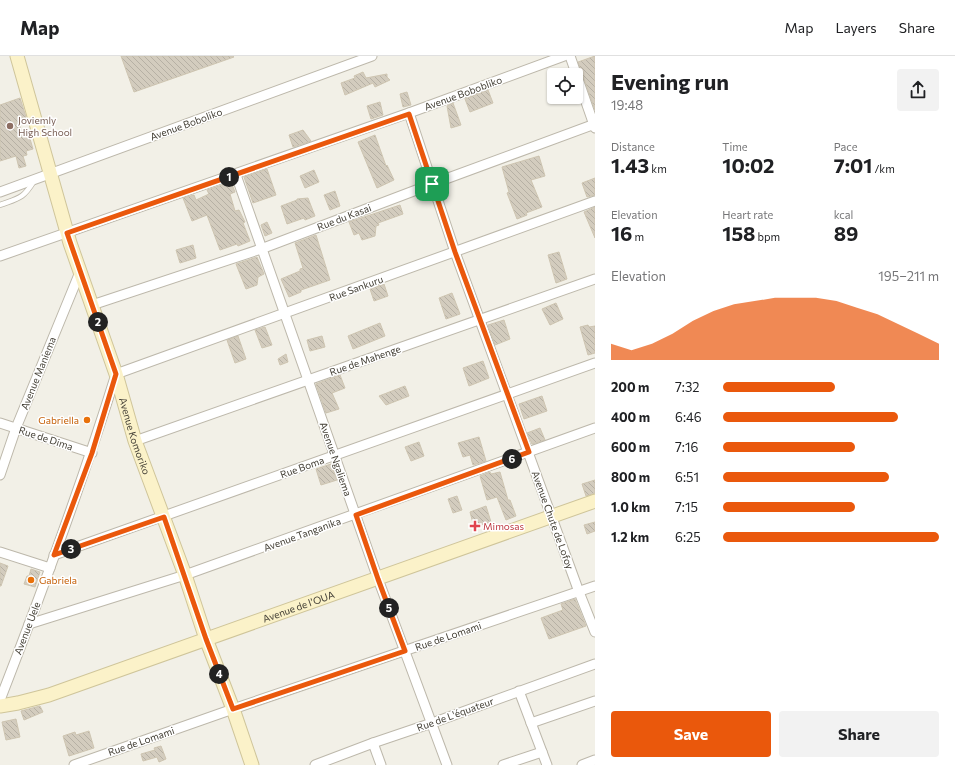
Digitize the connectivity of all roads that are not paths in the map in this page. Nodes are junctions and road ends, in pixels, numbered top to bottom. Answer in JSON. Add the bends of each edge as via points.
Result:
{"nodes":[{"id":1,"x":17,"y":56,"type":"edge"},
{"id":2,"x":372,"y":56,"type":"edge"},
{"id":3,"x":564,"y":56,"type":"edge"},
{"id":4,"x":570,"y":56,"type":"edge"},
{"id":5,"x":409,"y":114,"type":"junction"},
{"id":6,"x":595,"y":126,"type":"edge"},
{"id":7,"x":51,"y":174,"type":"junction"},
{"id":8,"x":236,"y":175,"type":"junction"},
{"id":9,"x":34,"y":180,"type":"junction"},
{"id":10,"x":432,"y":184,"type":"junction"},
{"id":11,"x":0,"y":192,"type":"edge"},
{"id":12,"x":595,"y":201,"type":"edge"},
{"id":13,"x":0,"y":205,"type":"edge"},
{"id":14,"x":67,"y":233,"type":"junction"},
{"id":15,"x":261,"y":249,"type":"junction"},
{"id":16,"x":455,"y":252,"type":"junction"},
{"id":17,"x":0,"y":256,"type":"edge"},
{"id":18,"x":80,"y":272,"type":"junction"},
{"id":19,"x":595,"y":279,"type":"edge"},
{"id":20,"x":92,"y":305,"type":"junction"},
{"id":21,"x":285,"y":313,"type":"junction"},
{"id":22,"x":481,"y":320,"type":"junction"},
{"id":23,"x":595,"y":363,"type":"edge"},
{"id":24,"x":116,"y":374,"type":"junction"},
{"id":25,"x":309,"y":380,"type":"junction"},
{"id":26,"x":508,"y":394,"type":"junction"},
{"id":27,"x":0,"y":423,"type":"edge"},
{"id":28,"x":16,"y":428,"type":"junction"},
{"id":29,"x":595,"y":428,"type":"edge"},
{"id":30,"x":135,"y":441,"type":"junction"},
{"id":31,"x":529,"y":452,"type":"junction"},
{"id":32,"x":92,"y":453,"type":"junction"},
{"id":33,"x":335,"y":456,"type":"junction"},
{"id":34,"x":0,"y":475,"type":"edge"},
{"id":35,"x":595,"y":501,"type":"edge"},
{"id":36,"x":356,"y":515,"type":"junction"},
{"id":37,"x":551,"y":516,"type":"junction"},
{"id":38,"x":164,"y":517,"type":"junction"},
{"id":39,"x":0,"y":552,"type":"edge"},
{"id":40,"x":54,"y":555,"type":"junction"},
{"id":41,"x":50,"y":568,"type":"junction"},
{"id":42,"x":185,"y":576,"type":"junction"},
{"id":43,"x":378,"y":579,"type":"junction"},
{"id":44,"x":595,"y":586,"type":"edge"},
{"id":45,"x":579,"y":592,"type":"junction"},
{"id":46,"x":29,"y":624,"type":"junction"},
{"id":47,"x":595,"y":632,"type":"edge"},
{"id":48,"x":206,"y":639,"type":"junction"},
{"id":49,"x":405,"y":651,"type":"junction"},
{"id":50,"x":595,"y":664,"type":"edge"},
{"id":51,"x":519,"y":691,"type":"junction"},
{"id":52,"x":0,"y":700,"type":"edge"},
{"id":53,"x":595,"y":700,"type":"edge"},
{"id":54,"x":0,"y":706,"type":"edge"},
{"id":55,"x":233,"y":709,"type":"junction"},
{"id":56,"x":530,"y":722,"type":"junction"},
{"id":57,"x":432,"y":723,"type":"junction"},
{"id":58,"x":373,"y":743,"type":"junction"},
{"id":59,"x":542,"y":752,"type":"junction"},
{"id":60,"x":595,"y":760,"type":"edge"},
{"id":61,"x":326,"y":763,"type":"edge"},
{"id":62,"x":74,"y":765,"type":"edge"},
{"id":63,"x":252,"y":765,"type":"edge"},
{"id":64,"x":316,"y":765,"type":"edge"},
{"id":65,"x":381,"y":765,"type":"edge"},
{"id":66,"x":447,"y":765,"type":"edge"},
{"id":67,"x":504,"y":765,"type":"edge"},
{"id":68,"x":547,"y":765,"type":"edge"},
{"id":69,"x":582,"y":765,"type":"edge"}],
"edges":[{"from":1,"to":7,"type":"street","name":"Avenue Komoriko"},
{"from":2,"to":7,"type":"street","name":"Avenue Boboliko"},
{"from":3,"to":5,"type":"street","name":"Avenue Bobobliko"},
{"from":4,"to":6,"type":"street"},
{"from":5,"to":8,"type":"street","name":"Avenue Bobobliko"},
{"from":5,"to":10,"type":"street","name":"Avenue Chute de Lofoy"},
{"from":6,"to":10,"type":"street","name":"Rue du Kasai"},
{"from":7,"to":9,"type":"street","name":"Avenue Boboliko"},
{"from":7,"to":14,"type":"street","name":"Avenue Komoriko"},
{"from":8,"to":14,"type":"street","name":"Avenue Bobobliko"},
{"from":8,"to":15,"type":"street","name":"Avenue Ngaliema"},
{"from":9,"to":11,"type":"street","name":"Avenue Boboliko"},
{"from":9,"to":13,"type":"lane","via":[[21,197]]},
{"from":10,"to":15,"type":"street","name":"Rue du Kasai"},
{"from":10,"to":16,"type":"street","name":"Avenue Chute de Lofoy"},
{"from":12,"to":16,"type":"street","name":"Rue Sankuru"},
{"from":14,"to":17,"type":"street","name":"Avenue Bobobliko"},
{"from":14,"to":18,"type":"street","name":"Avenue Komoriko"},
{"from":15,"to":20,"type":"street","name":"Rue du Kasai"},
{"from":15,"to":21,"type":"street","name":"Avenue Ngaliema"},
{"from":16,"to":21,"type":"street","name":"Rue Sankuru"},
{"from":16,"to":22,"type":"street","name":"Avenue Chute de Lofoy"},
{"from":18,"to":20,"type":"street","name":"Avenue Komoriko"},
{"from":18,"to":28,"type":"street","name":"Avenue Maniema"},
{"from":19,"to":22,"type":"street","name":"Rue de Mahenge"},
{"from":20,"to":24,"type":"street","name":"Avenue Komoriko"},
{"from":21,"to":24,"type":"street","name":"Rue Sankuru"},
{"from":21,"to":25,"type":"street","name":"Avenue Ngaliema"},
{"from":22,"to":25,"type":"street","name":"Rue de Mahenge"},
{"from":22,"to":26,"type":"street","name":"Avenue Chute de Lofoy"},
{"from":23,"to":26,"type":"street","name":"Rue Boma"},
{"from":24,"to":30,"type":"street","name":"Avenue Komoriko"},
{"from":24,"to":32,"type":"street","name":"Avenue Uele"},
{"from":25,"to":30,"type":"street","name":"Rue de Mahenge"},
{"from":25,"to":33,"type":"street","name":"Avenue Ngaliema"},
{"from":26,"to":31,"type":"street","name":"Avenue Chute de Lofoy"},
{"from":26,"to":33,"type":"street","name":"Rue Boma"},
{"from":27,"to":28,"type":"street","name":"Rue de Dima"},
{"from":28,"to":32,"type":"street","name":"Rue de Dima"},
{"from":28,"to":34,"type":"street","name":"Avenue Maniema"},
{"from":29,"to":31,"type":"street","name":"Avenue Tanganika"},
{"from":30,"to":38,"type":"street","name":"Avenue Komoriko"},
{"from":31,"to":36,"type":"street","name":"Avenue Tanganika"},
{"from":31,"to":37,"type":"street","name":"Avenue Chute de Lofoy"},
{"from":32,"to":40,"type":"street","name":"Avenue Uele"},
{"from":33,"to":36,"type":"street","name":"Avenue Ngaliema"},
{"from":33,"to":38,"type":"street","name":"Rue Boma"},
{"from":35,"to":37,"type":"street","name":"Avenue de l’OUA"},
{"from":36,"to":42,"type":"street","name":"Avenue Tanganika"},
{"from":36,"to":43,"type":"street","name":"Avenue Ngaliema"},
{"from":37,"to":43,"type":"street","name":"Avenue de l’OUA"},
{"from":37,"to":45,"type":"street","name":"Avenue Chute de Lofoy"},
{"from":38,"to":40,"type":"street","name":"Rue Boma"},
{"from":38,"to":42,"type":"street","name":"Avenue Komoriko"},
{"from":39,"to":41,"type":"street"},
{"from":40,"to":41,"type":"street","name":"Avenue Uele"},
{"from":41,"to":46,"type":"street","name":"Avenue Uele"},
{"from":42,"to":46,"type":"street","name":"Avenue Tanganika"},
{"from":42,"to":48,"type":"street","name":"Avenue Komoriko"},
{"from":43,"to":48,"type":"street","name":"Avenue de l’OUA"},
{"from":43,"to":49,"type":"street","name":"Avenue Ngaliema"},
{"from":44,"to":45,"type":"street","name":"Rue de Lomami"},
{"from":45,"to":47,"type":"street","name":"Avenue Chute de Lofoy"},
{"from":45,"to":49,"type":"street","name":"Rue de Lomami"},
{"from":46,"to":52,"type":"street","name":"Avenue Uele"},
{"from":48,"to":54,"type":"street","name":"Avenue de l’OUA","via":[[49,695]]},
{"from":48,"to":55,"type":"street","name":"Avenue Komoriko"},
{"from":49,"to":55,"type":"street","name":"Rue de Lomami"},
{"from":49,"to":57,"type":"street","name":"Avenue Ngaliema"},
{"from":50,"to":51,"type":"street","name":"Rue de L'équateur"},
{"from":51,"to":56,"type":"street"},
{"from":51,"to":57,"type":"street","name":"Rue de L'équateur"},
{"from":53,"to":56,"type":"street"},
{"from":55,"to":62,"type":"street","name":"Rue de Lomami"},
{"from":55,"to":63,"type":"street","name":"Avenue Komoriko"},
{"from":56,"to":59,"type":"street"},
{"from":57,"to":58,"type":"street","name":"Rue de L'équateur"},
{"from":57,"to":66,"type":"street","name":"Avenue Ngaliema"},
{"from":58,"to":61,"type":"street","name":"Rue de L'équateur"},
{"from":58,"to":65,"type":"street"},
{"from":59,"to":67,"type":"street"},
{"from":59,"to":68,"type":"street"},
{"from":60,"to":69,"type":"street"},
{"from":61,"to":64,"type":"street","name":"Rue de L'équateur"}]}
